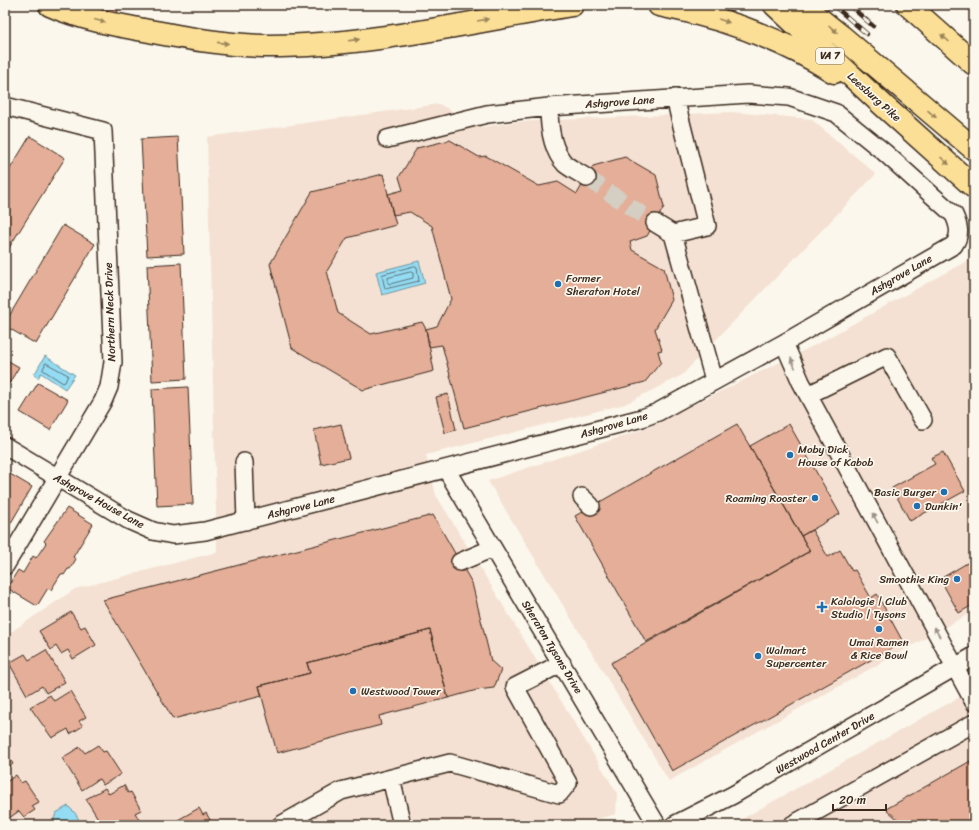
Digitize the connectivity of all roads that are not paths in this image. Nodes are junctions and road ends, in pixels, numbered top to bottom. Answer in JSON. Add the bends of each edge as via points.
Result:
{"nodes":[{"id":1,"x":50,"y":5,"type":"edge"},
{"id":2,"x":95,"y":5,"type":"edge"},
{"id":3,"x":572,"y":5,"type":"edge"},
{"id":4,"x":659,"y":5,"type":"edge"},
{"id":5,"x":776,"y":5,"type":"edge"},
{"id":6,"x":802,"y":5,"type":"edge"},
{"id":7,"x":908,"y":5,"type":"edge"},
{"id":8,"x":185,"y":38,"type":"junction"},
{"id":9,"x":974,"y":64,"type":"edge"},
{"id":10,"x":675,"y":98,"type":"junction"},
{"id":11,"x":5,"y":107,"type":"edge"},
{"id":12,"x":549,"y":107,"type":"junction"},
{"id":13,"x":885,"y":107,"type":"junction"},
{"id":14,"x":387,"y":139,"type":"dead end"},
{"id":15,"x":974,"y":149,"type":"edge"},
{"id":16,"x":586,"y":178,"type":"tunnel mouth"},
{"id":17,"x":974,"y":187,"type":"edge"},
{"id":18,"x":655,"y":223,"type":"tunnel mouth"},
{"id":19,"x":673,"y":234,"type":"junction"},
{"id":20,"x":784,"y":343,"type":"junction"},
{"id":21,"x":714,"y":380,"type":"junction"},
{"id":22,"x":808,"y":395,"type":"junction"},
{"id":23,"x":923,"y":420,"type":"dead end"},
{"id":24,"x":6,"y":448,"type":"edge"},
{"id":25,"x":244,"y":462,"type":"dead end"},
{"id":26,"x":446,"y":469,"type":"junction"},
{"id":27,"x":58,"y":479,"type":"junction"},
{"id":28,"x":246,"y":521,"type":"junction"},
{"id":29,"x":493,"y":548,"type":"junction"},
{"id":30,"x":460,"y":562,"type":"dead end"},
{"id":31,"x":5,"y":566,"type":"edge"},
{"id":32,"x":974,"y":656,"type":"edge"},
{"id":33,"x":562,"y":663,"type":"junction"},
{"id":34,"x":956,"y":666,"type":"junction"},
{"id":35,"x":974,"y":702,"type":"edge"},
{"id":36,"x":974,"y":723,"type":"edge"},
{"id":37,"x":391,"y":778,"type":"junction"},
{"id":38,"x":281,"y":825,"type":"edge"},
{"id":39,"x":402,"y":825,"type":"edge"},
{"id":40,"x":657,"y":825,"type":"edge"},
{"id":41,"x":674,"y":825,"type":"edge"},
{"id":42,"x":792,"y":825,"type":"edge"}],
"edges":[{"from":1,"to":8,"type":"highway","one_way":true,"via":[[102,22]]},
{"from":2,"to":8,"type":"highway"},
{"from":8,"to":3,"type":"highway","one_way":true,"via":[[235,44],[315,44]]},
{"from":4,"to":13,"type":"highway","one_way":true,"via":[[716,18],[768,37],[831,70]]},
{"from":5,"to":13,"type":"highway","name":"Leesburg Pike","number":"VA 7"},
{"from":6,"to":15,"type":"highway","one_way":true},
{"from":9,"to":7,"type":"highway","one_way":true},
{"from":10,"to":12,"type":"street","name":"Ashgrove Lane"},
{"from":10,"to":19,"type":"street","via":[[707,226]]},
{"from":10,"to":20,"type":"street","name":"Ashgrove Lane","via":[[748,94],[790,97],[836,113],[890,157],[954,216],[958,223],[959,230],[954,245]]},
{"from":11,"to":27,"type":"street","name":"Northern Neck Drive","via":[[103,131],[113,362],[103,401]]},
{"from":12,"to":14,"type":"street","name":"Ashgrove Lane","via":[[487,114]]},
{"from":12,"to":16,"type":"street","via":[[549,127],[557,153],[566,164]]},
{"from":13,"to":17,"type":"highway","name":"Leesburg Pike","number":"VA 7","one_way":true},
{"from":18,"to":19,"type":"street"},
{"from":19,"to":21,"type":"street"},
{"from":20,"to":21,"type":"street","name":"Ashgrove Lane"},
{"from":22,"to":20,"type":"street","one_way":true},
{"from":21,"to":26,"type":"street","name":"Ashgrove Lane","via":[[658,412],[642,418]]},
{"from":22,"to":23,"type":"street","via":[[887,356]]},
{"from":34,"to":22,"type":"street","one_way":true},
{"from":24,"to":27,"type":"street","name":"Ashgrove House Lane"},
{"from":25,"to":28,"type":"street"},
{"from":26,"to":28,"type":"street","name":"Ashgrove Lane"},
{"from":26,"to":29,"type":"street","name":"Sheraton Tysons Drive"},
{"from":27,"to":28,"type":"street","name":"Ashgrove House Lane","via":[[128,520],[162,534],[190,534]]},
{"from":27,"to":31,"type":"street","name":"Northern Neck Drive"},
{"from":29,"to":30,"type":"street"},
{"from":29,"to":33,"type":"street","name":"Sheraton Tysons Drive"},
{"from":32,"to":34,"type":"street","name":"Westwood Center Drive"},
{"from":33,"to":37,"type":"street","via":[[515,687],[568,783],[559,794],[450,763]]},
{"from":33,"to":40,"type":"street","name":"Sheraton Tysons Drive"},
{"from":34,"to":35,"type":"street"},
{"from":34,"to":41,"type":"street","name":"Westwood Center Drive","via":[[733,795]]},
{"from":36,"to":42,"type":"street"},
{"from":37,"to":38,"type":"street","via":[[341,791]]},
{"from":37,"to":39,"type":"street"}]}
